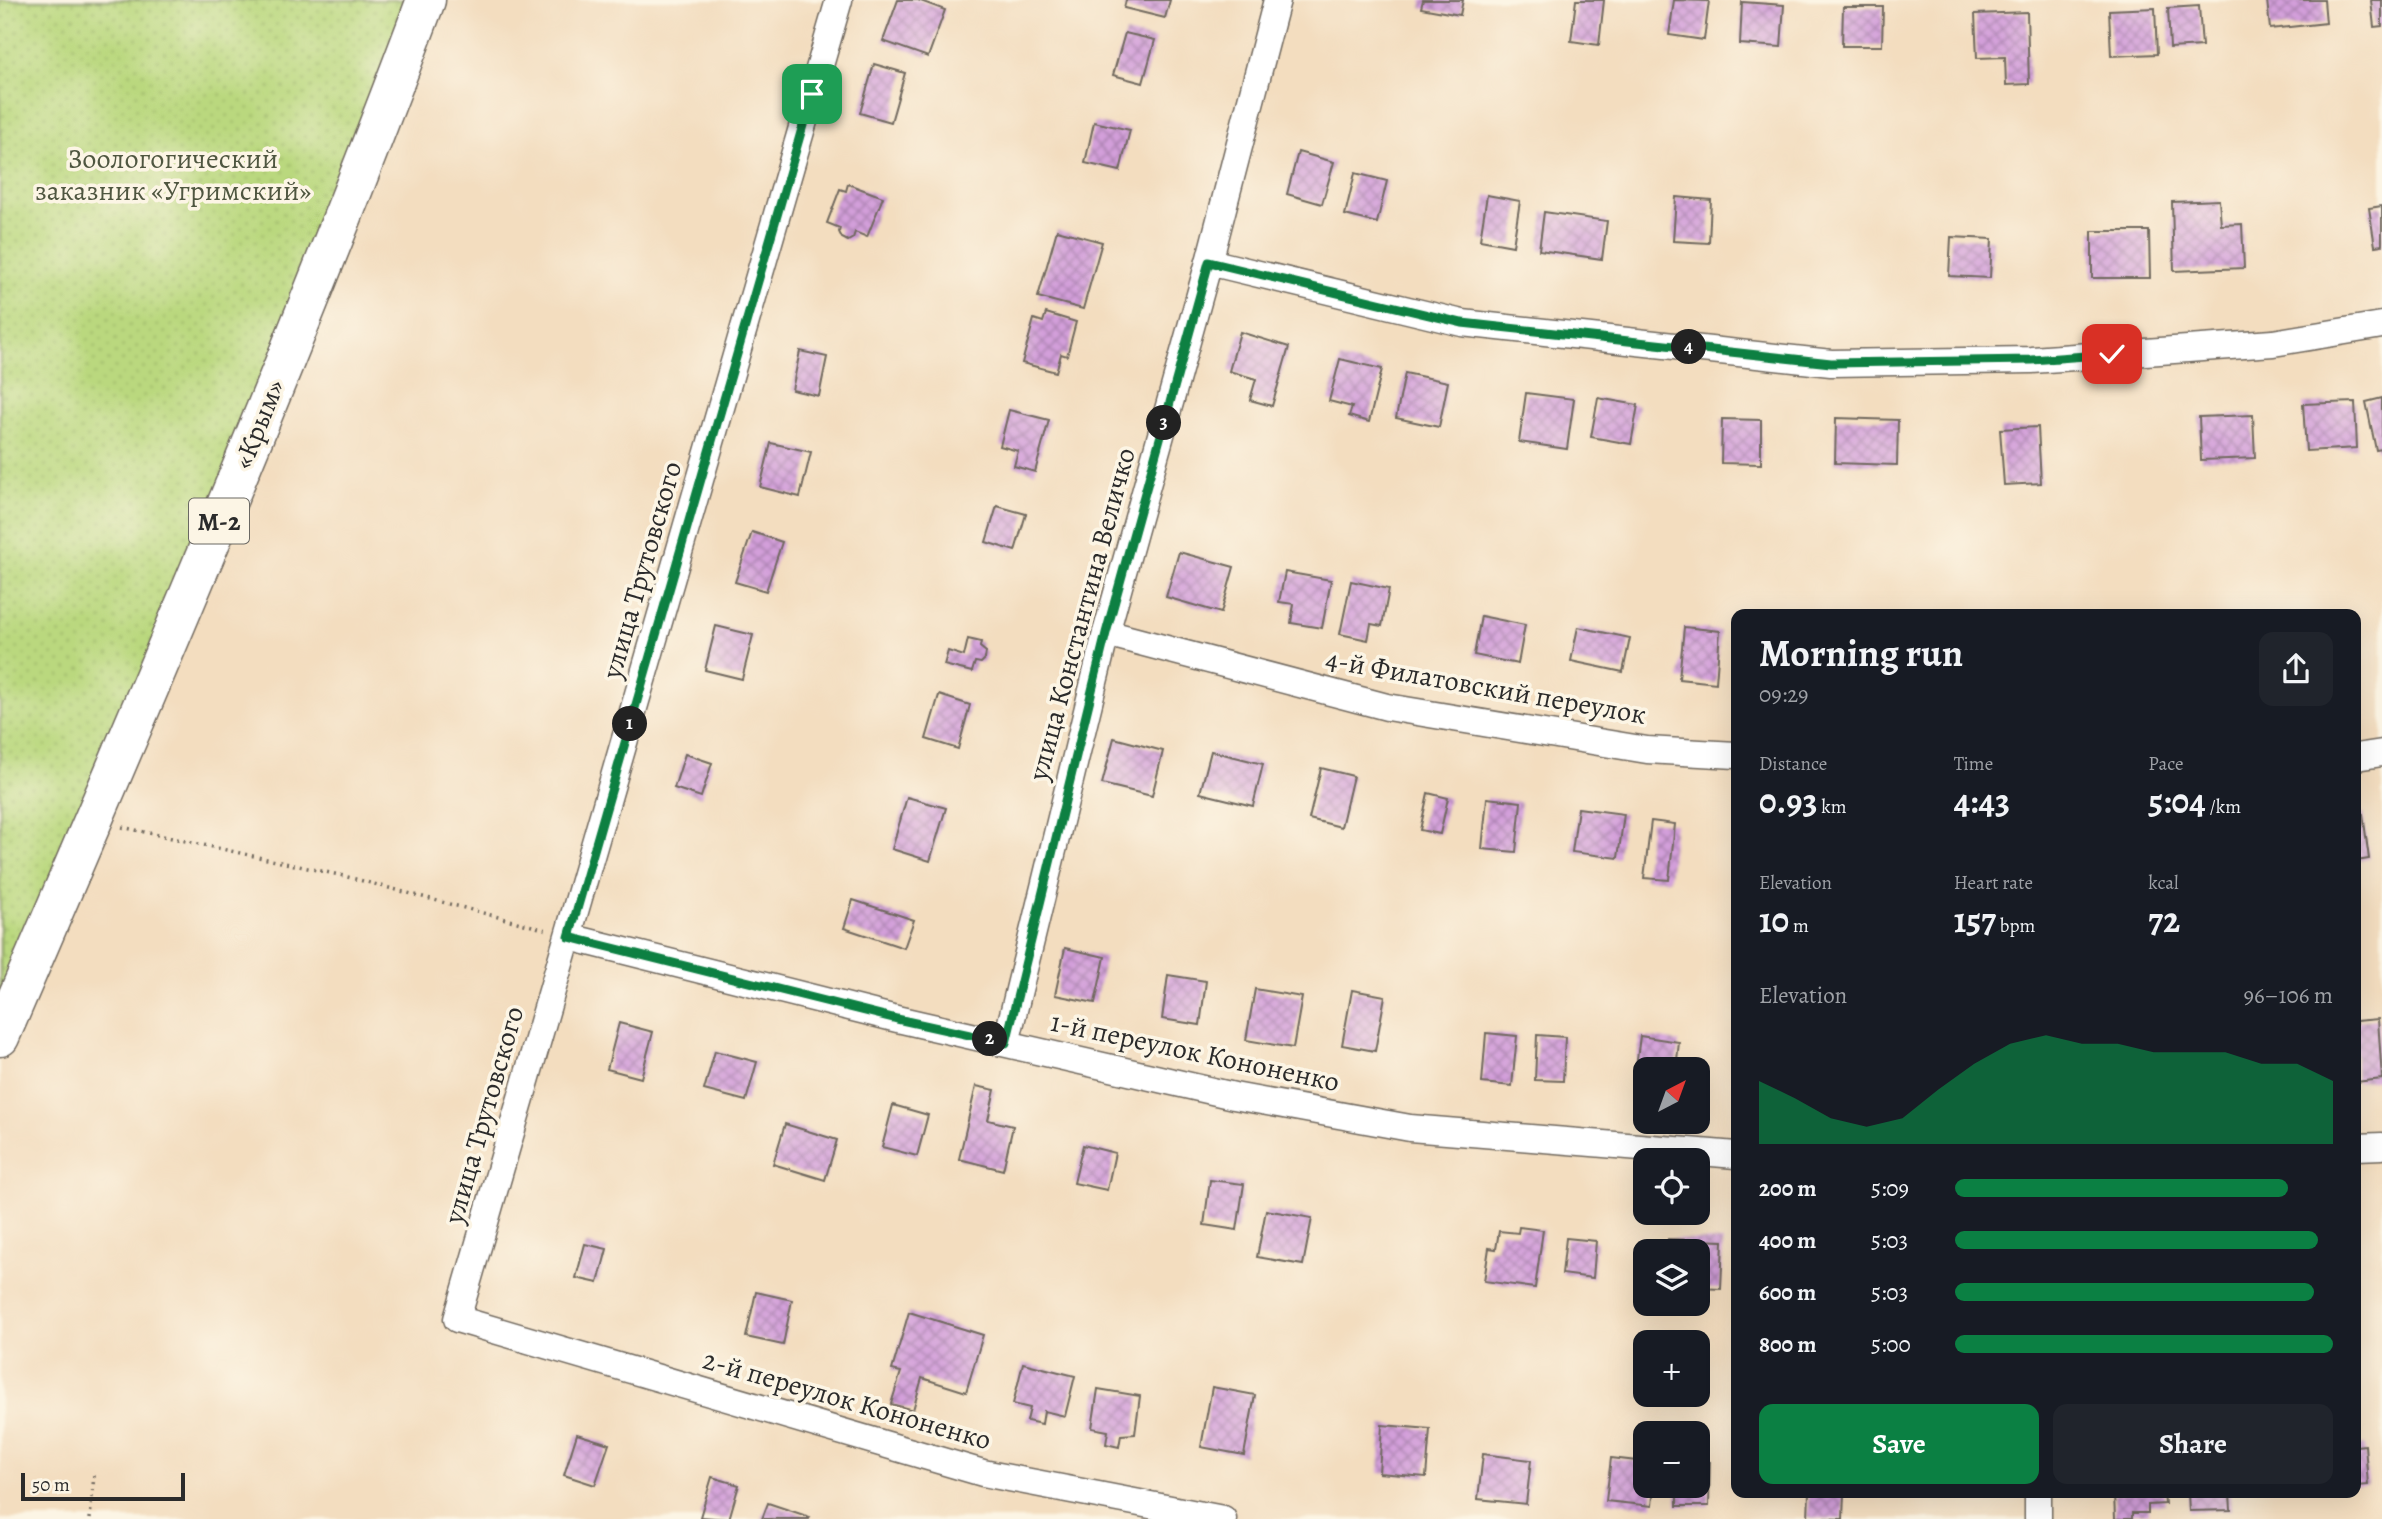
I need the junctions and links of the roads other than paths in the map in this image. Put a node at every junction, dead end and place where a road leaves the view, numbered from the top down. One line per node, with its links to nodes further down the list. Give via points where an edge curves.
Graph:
1 (426, 0): 11 (highway, «Крым» / М-2, via 352,198 127,745)
2 (839, 0): 10 (street, улица Трутовского)
3 (1277, 0): 4 (street, улица Константина Величко)
4 (1209, 262): 5 (street, via 1462,323 1831,363 2032,360 2273,343); 6 (street, улица Константина Величко)
5 (2382, 325)
6 (1106, 633): 8 (street, 4-й Филатовский переулок, via 1387,707 1647,750); 12 (street, улица Константина Величко)
7 (2382, 753): 9 (street)
8 (1731, 755)
9 (2361, 756)
10 (569, 937): 12 (street, 1-й переулок Кононенко); 16 (street, улица Трутовского)
11 (0, 1037)
12 (1006, 1043): 15 (street, 1-й переулок Кононенко, via 1234,1096 1410,1128)
13 (2382, 1146): 14 (street)
14 (2361, 1147)
15 (1731, 1155)
16 (457, 1319): 18 (street, 2-й переулок Кононенко, via 984,1473)
17 (2038, 1498): 19 (street)
18 (1223, 1519)
19 (2038, 1519)

